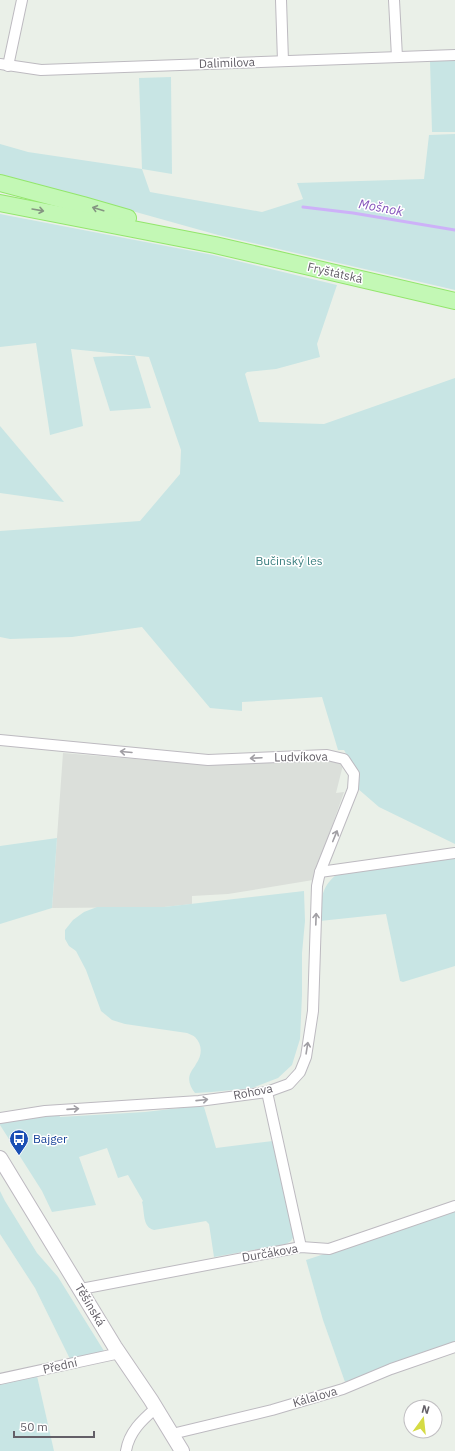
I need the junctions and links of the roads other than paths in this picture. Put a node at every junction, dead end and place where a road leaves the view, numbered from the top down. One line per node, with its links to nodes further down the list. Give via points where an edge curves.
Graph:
1 (22, 0): 7 (street)
2 (281, 0): 6 (street)
3 (394, 0): 5 (street)
4 (455, 55): 5 (street, Dalimilova)
5 (397, 57): 6 (street, Dalimilova)
6 (283, 61): 7 (street, Dalimilova, via 41,70)
7 (4, 65)
8 (0, 183): 10 (main road, Fryštátská, one-way to 8)
9 (0, 203): 10 (main road, Fryštátská, one-way to 10)
10 (215, 245): 11 (main road, Fryštátská)
11 (455, 301)
12 (0, 740): 14 (street, Ludvíkova, one-way to 12, via 353,790 354,774 344,759 327,754 208,760)
13 (455, 853): 14 (street)
14 (320, 872): 15 (street, Rohova, one-way to 14, via 289,1084 300,1072 306,1057 313,1011 317,886)
15 (267, 1092): 16 (street, Rohova, one-way to 15, via 45,1111 199,1101); 19 (street)
16 (0, 1118)
17 (0, 1158): 20 (main road, Těšínská)
18 (455, 1206): 19 (street, Durčákova, via 329,1249)
19 (301, 1247): 20 (street, Durčákova)
20 (81, 1289): 22 (main road, Těšínská)
21 (455, 1347): 25 (street, Kálalova, via 343,1389)
22 (120, 1353): 23 (street, Přední); 24 (main road, Těšínská)
23 (0, 1379)
24 (156, 1408): 25 (main road, Těšínská); 26 (street, via 134,1429)
25 (172, 1434): 27 (main road, Těšínská)
26 (126, 1451)
27 (182, 1451)

